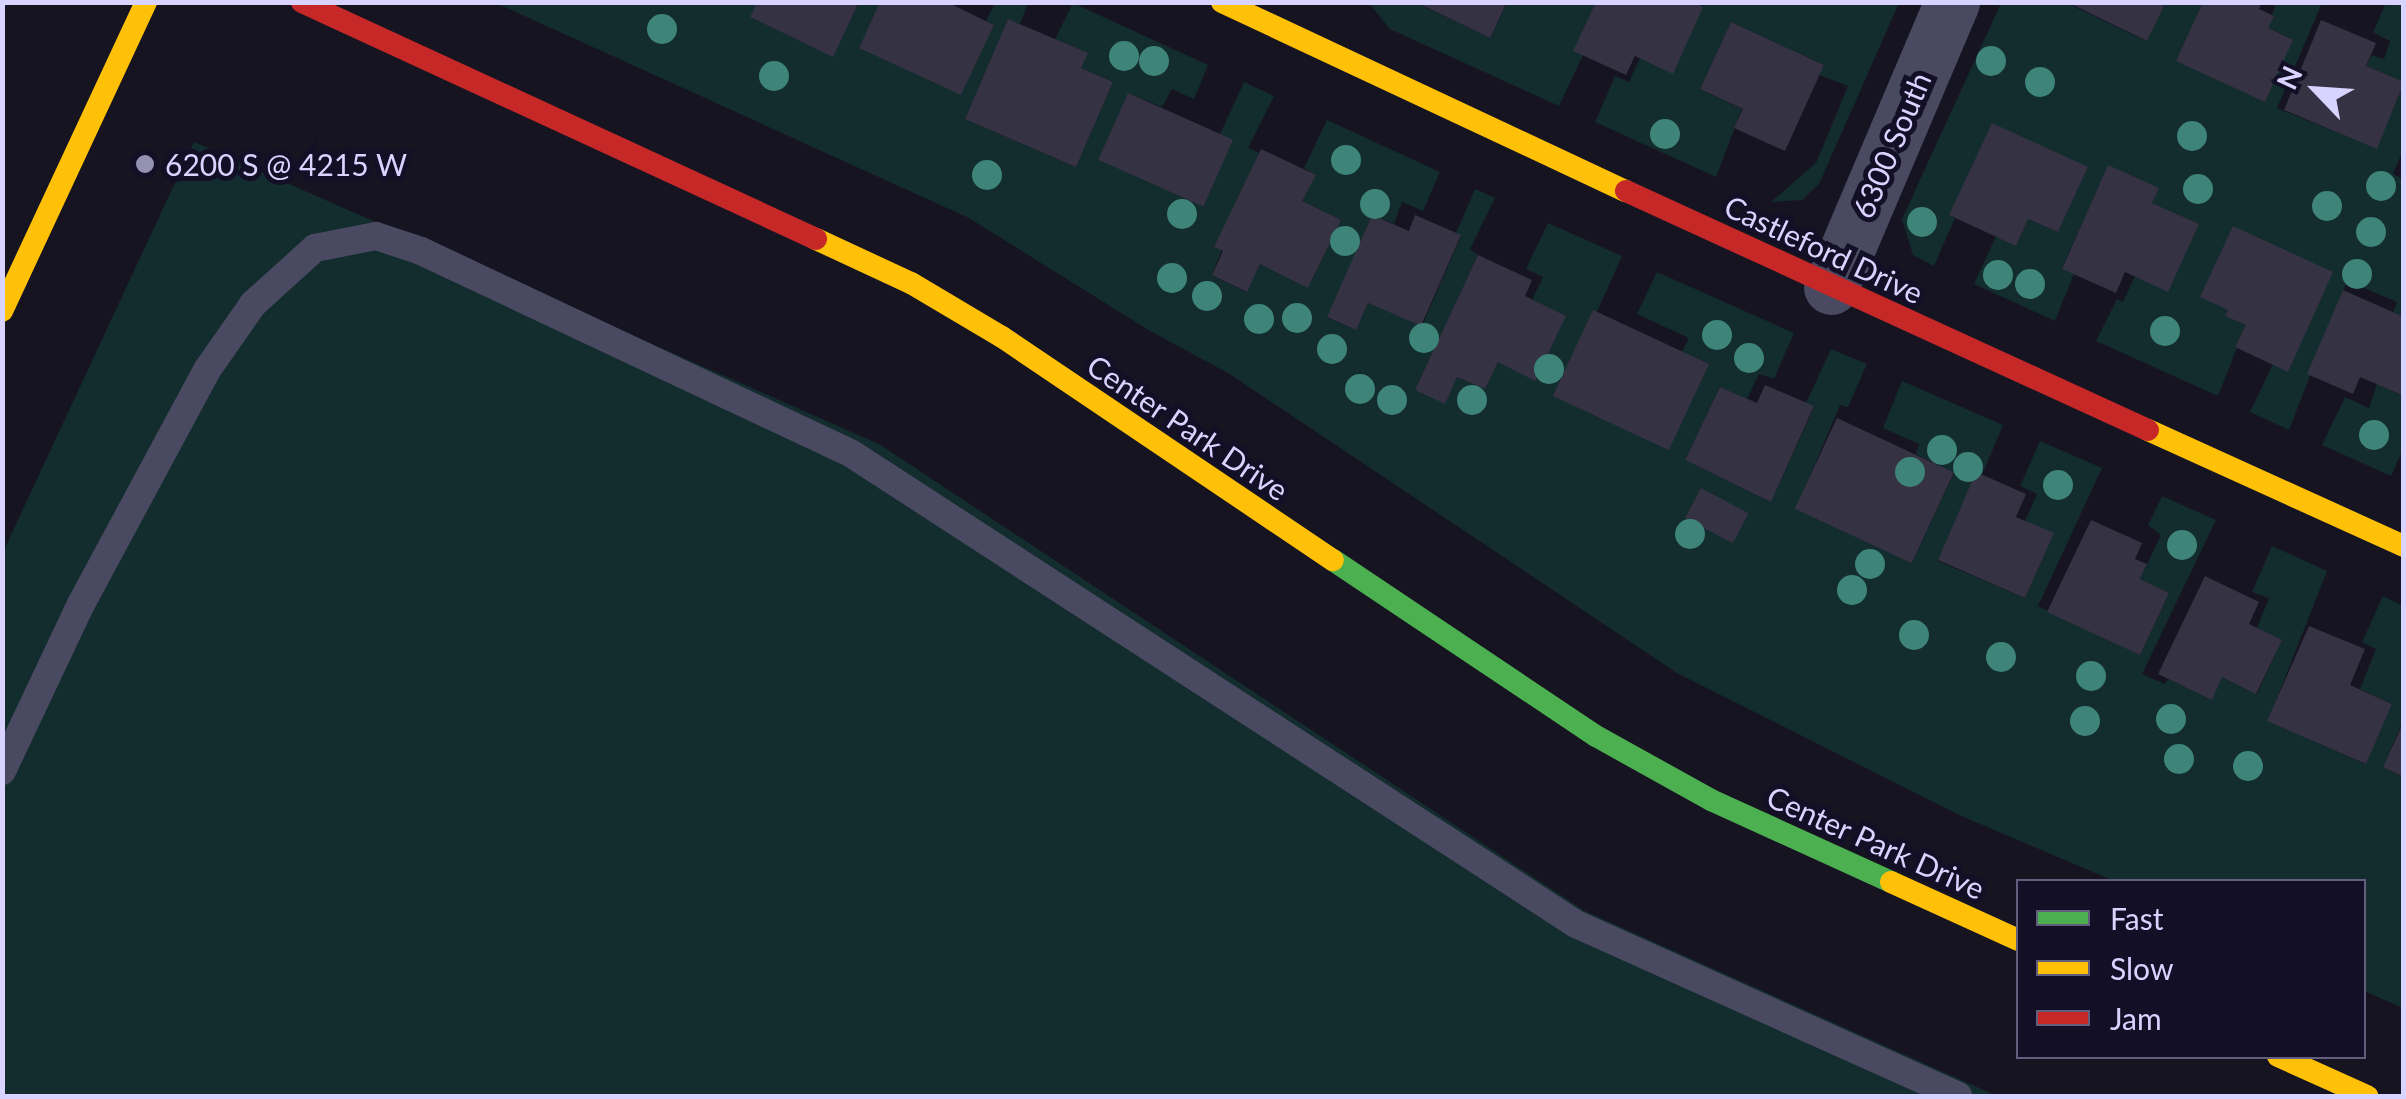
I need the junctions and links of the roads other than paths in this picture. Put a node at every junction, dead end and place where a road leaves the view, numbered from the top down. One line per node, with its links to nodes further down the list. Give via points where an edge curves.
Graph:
1 (146, 2): 7 (street)
2 (302, 2): 10 (street, Center Park Drive, via 911,283 1652,770)
3 (1222, 2): 5 (street, Castleford Drive)
4 (1952, 2): 6 (street, 6300 South)
5 (1282, 15): 6 (street, Castleford Drive)
6 (1831, 287): 8 (street, Castleford Drive)
7 (2, 311)
8 (2404, 546)
9 (2, 772): 12 (lane, via 81,604 207,370 253,304 316,248 376,236 421,251 852,454 1576,924)
10 (2016, 939)
11 (2285, 1059): 13 (street)
12 (1958, 1096)
13 (2367, 1096)

